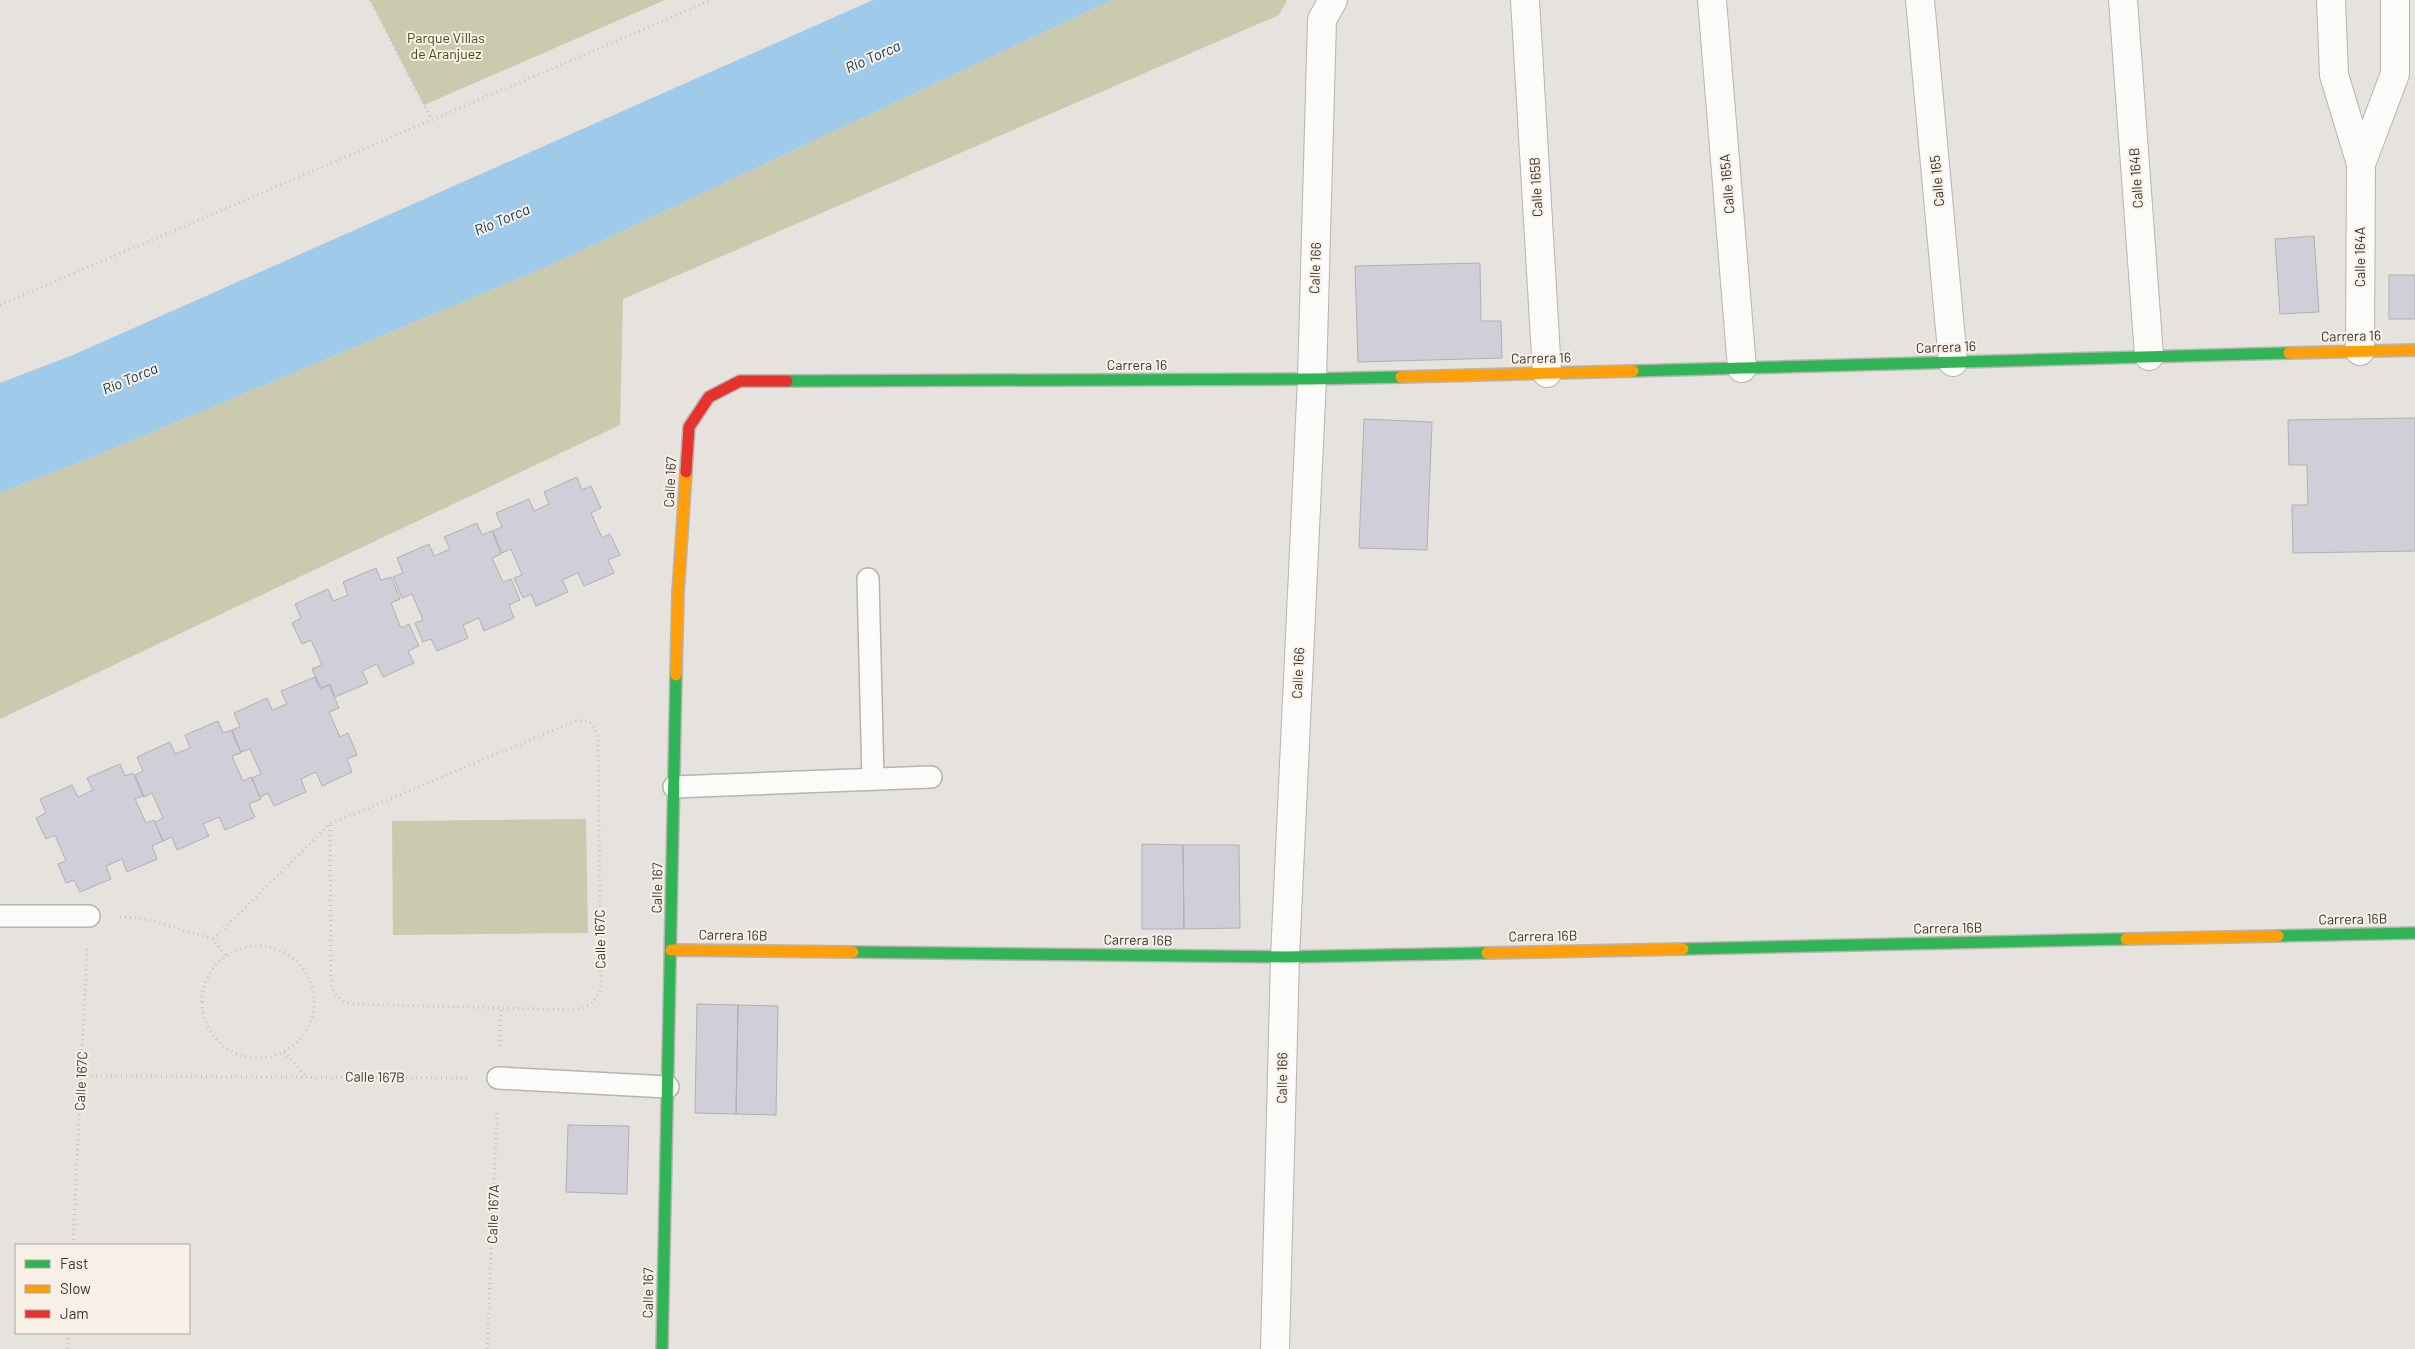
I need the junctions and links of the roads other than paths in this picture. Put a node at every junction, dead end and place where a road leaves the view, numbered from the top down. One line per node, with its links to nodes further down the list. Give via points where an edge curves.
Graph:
1 (1332, 0): 15 (street, Calle 166, via 1322,20)
2 (1525, 0): 14 (street, Calle 165B)
3 (1712, 0): 13 (street, Calle 165A)
4 (1920, 0): 12 (street, Calle 165)
5 (2123, 0): 11 (street, Calle 164B)
6 (2331, 0): 8 (street, Calle 164A, via 2334,75)
7 (2395, 0): 8 (street, Calle 164A, via 2395,74)
8 (2361, 164): 10 (street, Calle 164A)
9 (2415, 350): 10 (street, Carrera 16)
10 (2360, 351): 11 (street, Carrera 16)
11 (2149, 356): 12 (street, Carrera 16)
12 (1953, 362): 13 (street, Carrera 16)
13 (1742, 368): 14 (street, Carrera 16)
14 (1547, 373): 15 (street, Carrera 16)
15 (1312, 379): 16 (street, Carrera 16, via 740,381 709,397); 25 (street, Calle 166)
16 (689, 427): 20 (street, Calle 167, via 678,593)
17 (868, 578): 19 (lane)
18 (931, 777): 19 (lane)
19 (873, 779): 20 (lane)
20 (674, 787): 24 (street, Calle 167)
21 (0, 916): 22 (lane)
22 (89, 916)
23 (2415, 933): 25 (street, Carrera 16B)
24 (671, 950): 25 (street, Carrera 16B); 27 (street, Calle 167)
25 (1285, 957): 29 (street, Calle 166)
26 (498, 1078): 27 (lane)
27 (668, 1087): 28 (street, Calle 167)
28 (662, 1349)
29 (1274, 1349)

